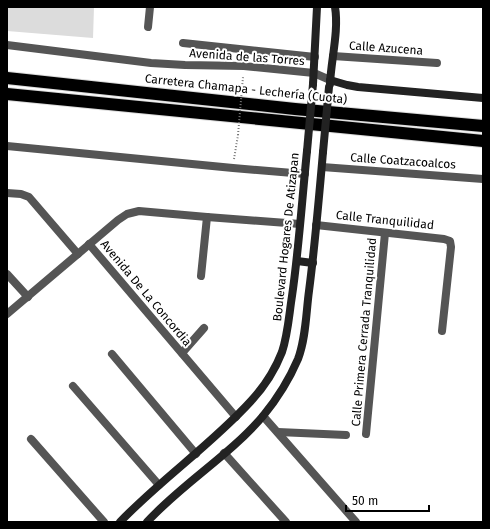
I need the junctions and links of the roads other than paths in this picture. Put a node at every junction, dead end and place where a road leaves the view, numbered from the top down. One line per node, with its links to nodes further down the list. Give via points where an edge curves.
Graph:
1 (150, 7): 4 (street)
2 (317, 7): 8 (street, Boulevard Hogares De Atizapan)
3 (335, 7): 7 (street, via 336,28)
4 (148, 27)
5 (183, 43): 8 (street)
6 (7, 45): 10 (street, Avenida de las Torres, via 151,63 244,66)
7 (332, 56): 9 (street, Calle Azucena); 12 (street)
8 (314, 57): 10 (street, Boulevard Hogares De Atizapan)
9 (437, 63)
10 (314, 73): 12 (street, Avenida de las Torres); 19 (street, Boulevard Hogares De Atizapan, bridge)
11 (7, 78): 15 (highway, Carretera Chamapa - Lechería (Cuota))
12 (330, 83): 14 (street, Avenida de las Torres); 18 (street, bridge)
13 (7, 94): 16 (highway)
14 (483, 98)
15 (483, 126)
16 (483, 141)
17 (7, 146): 19 (street)
18 (322, 167): 20 (street, Calle Coatzacoalcos); 24 (street)
19 (304, 174): 23 (street, Boulevard Hogares De Atizapan)
20 (483, 179)
21 (7, 193): 27 (street, via 29,197)
22 (207, 217): 23 (street, Avenida De La Concordia); 26 (street, Avenida De La Concordia, via 139,211 127,214); 31 (street)
23 (300, 224): 28 (street, Boulevard Hogares De Atizapan)
24 (316, 225): 25 (street, Calle Tranquilidad); 29 (street)
25 (385, 233): 35 (street, Calle Tranquilidad, via 450,241); 42 (street, Calle Primera Cerrada Tranquilidad)
26 (89, 244): 27 (street); 36 (street, Avenida De La Concordia)
27 (78, 254): 32 (street)
28 (297, 261): 29 (street); 40 (street, Boulevard Hogares De Atizapan, via 282,352 265,383)
29 (312, 263): 39 (street, via 304,337 298,358 280,393)
30 (7, 274): 32 (street)
31 (201, 276)
32 (28, 296): 33 (street)
33 (7, 314)
34 (204, 328): 36 (street)
35 (442, 331)
36 (182, 353): 40 (street, Avenida De La Concordia)
37 (112, 354): 46 (street)
38 (73, 386): 47 (street)
39 (263, 416): 41 (street); 45 (street)
40 (236, 417): 46 (street, Boulevard Hogares De Atizapan)
41 (278, 432): 43 (street); 52 (street)
42 (366, 434)
43 (346, 435)
44 (31, 439): 48 (street)
45 (224, 453): 50 (street); 51 (street)
46 (196, 454): 47 (street, Boulevard Hogares De Atizapan)
47 (159, 485): 49 (street, Boulevard Hogares De Atizapan)
48 (104, 522)
49 (120, 522)
50 (147, 522)
51 (286, 522)
52 (356, 522)

